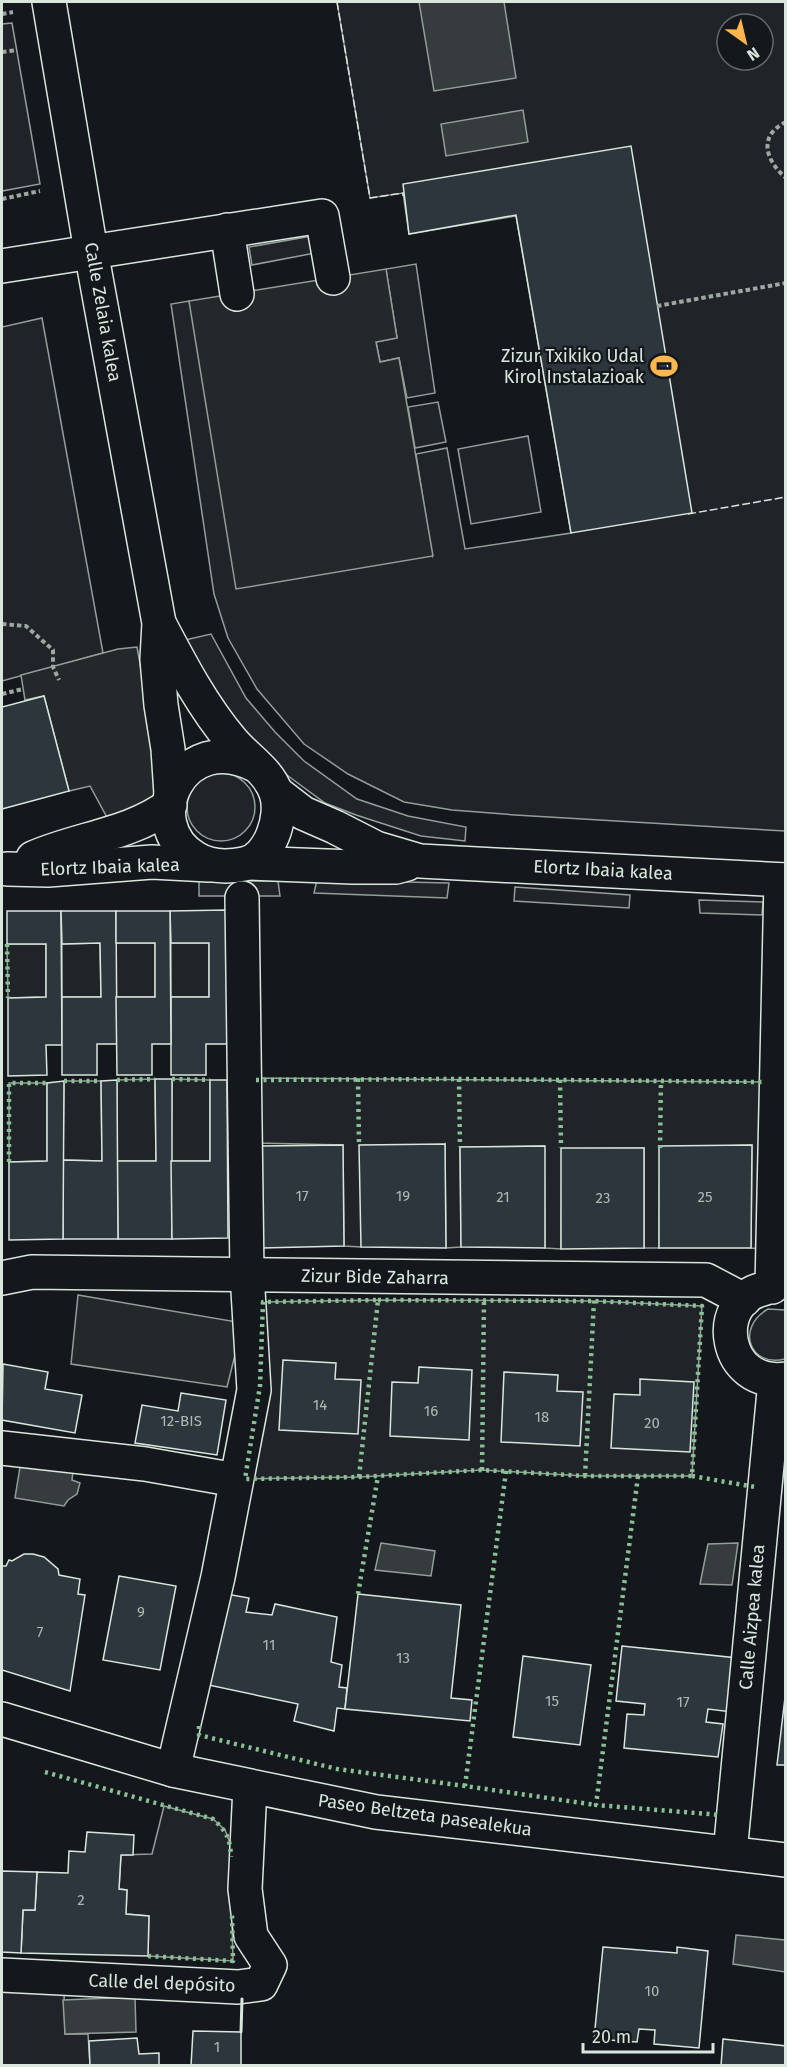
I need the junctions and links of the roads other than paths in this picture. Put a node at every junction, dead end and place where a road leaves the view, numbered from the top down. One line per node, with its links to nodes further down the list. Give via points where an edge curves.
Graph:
1 (49, 2): 3 (street, Calle Zelaia kalea)
2 (227, 230): 3 (street); 5 (street, via 322,216); 6 (street)
3 (91, 251): 4 (street); 7 (street, Calle Zelaia kalea)
4 (2, 266)
5 (333, 278)
6 (237, 294)
7 (159, 623): 8 (street, Calle Zelaia kalea, via 207,707 232,742); 10 (street, Calle Zelaia kalea, via 157,659)
8 (257, 766): 9 (street); 10 (street, via 225,755 208,758 192,765 179,779)
9 (277, 793): 11 (street, Elortz Ibaia kalea, via 303,813 376,848); 12 (street, via 277,826 271,840)
10 (171, 800): 13 (street, via 168,812 181,846); 14 (street, Elortz Ibaia kalea, via 157,815 136,824 48,851)
11 (420, 861): 12 (street, Elortz Ibaia kalea, via 396,867); 15 (street, Elortz Ibaia kalea)
12 (249, 863): 13 (street)
13 (212, 865): 14 (street, Elortz Ibaia kalea, via 152,861)
14 (4, 870)
15 (783, 880): 19 (street)
16 (242, 898): 17 (street)
17 (247, 1274): 18 (street, Zizur Bide Zaharra, via 32,1272); 19 (street, Zizur Bide Zaharra, via 706,1280); 22 (street, via 254,1390)
18 (2, 1278)
19 (767, 1292): 20 (street, via 735,1312 730,1343 746,1369 759,1377)
20 (780, 1380): 26 (street, Calle Aizpea kalea)
21 (2, 1448): 22 (street, via 145,1464)
22 (236, 1480): 24 (street, via 218,1577)
23 (2, 1719): 24 (street, Paseo Beltzeta pasealekua)
24 (173, 1770): 25 (street, Paseo Beltzeta pasealekua)
25 (250, 1787): 26 (street, Paseo Beltzeta pasealekua, via 376,1812); 28 (street, Calle del depósito, via 245,1889 251,1936 270,1965 261,1984 238,1988)
26 (730, 1853): 27 (street, Paseo Beltzeta pasealekua)
27 (786, 1860)
28 (2, 1975)

